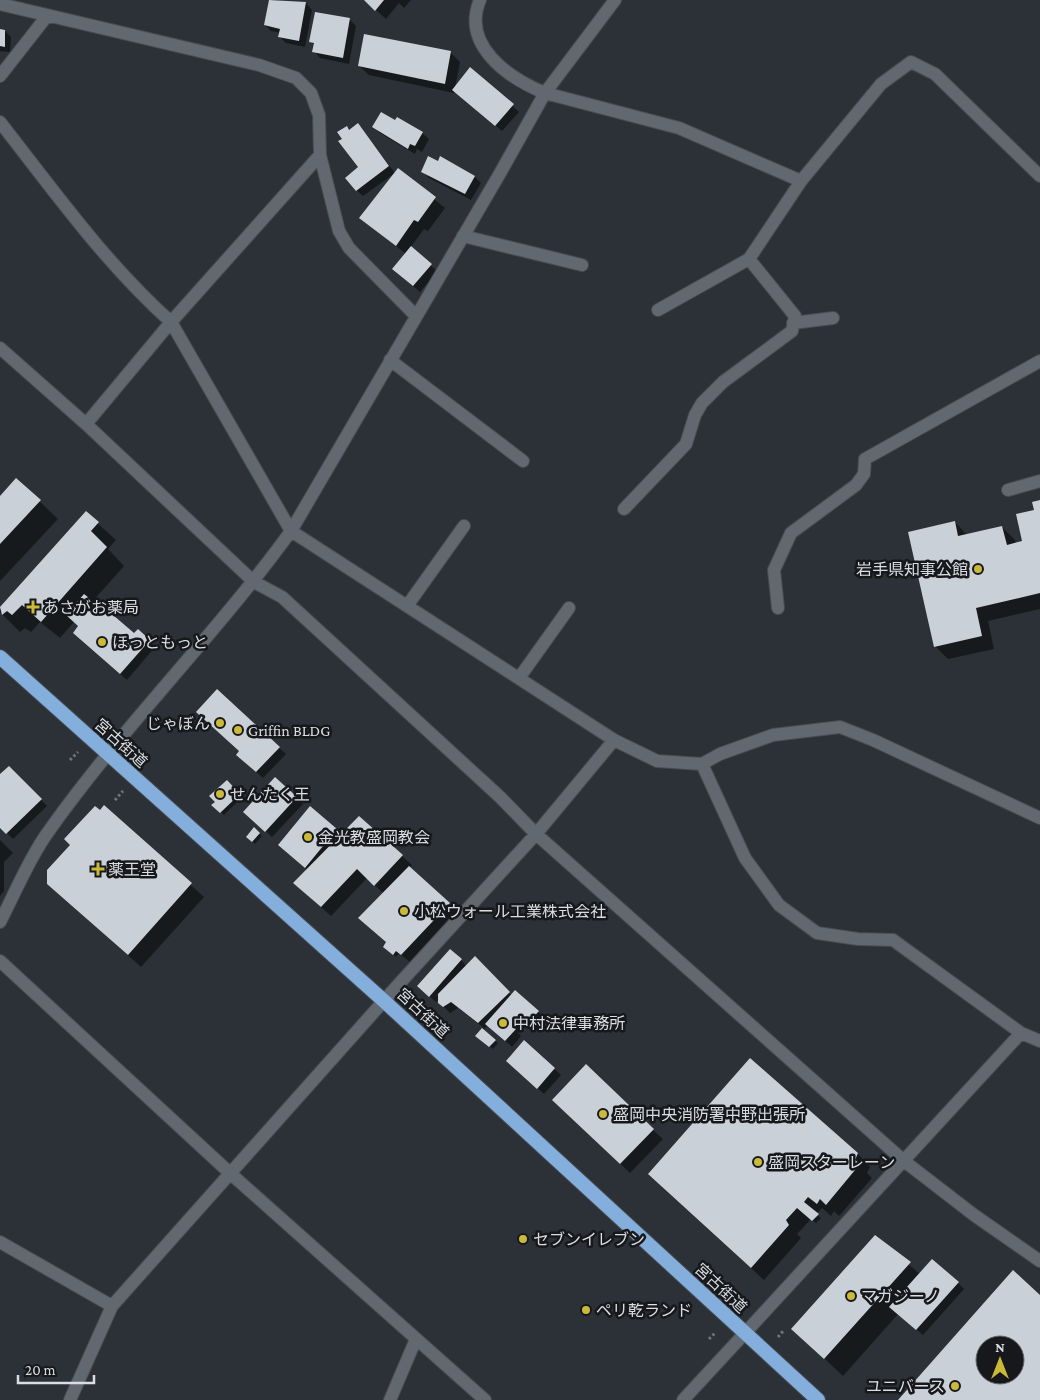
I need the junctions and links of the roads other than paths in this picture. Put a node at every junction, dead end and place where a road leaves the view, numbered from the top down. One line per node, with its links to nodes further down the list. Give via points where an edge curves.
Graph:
1 (480, 0): 6 (street, via 475,33 488,54 525,84)
2 (615, 0): 6 (street)
3 (0, 4): 4 (street)
4 (47, 16): 5 (street); 8 (street, via 259,65 296,78 310,93 319,116)
5 (0, 76)
6 (545, 92): 10 (street, via 679,128); 11 (street)
7 (0, 122): 17 (street, via 86,232)
8 (320, 155): 15 (street, via 339,232 349,248); 17 (street)
9 (1038, 170): 10 (street, via 935,74 911,62 882,84)
10 (801, 181): 12 (street)
11 (463, 236): 13 (street); 15 (street)
12 (748, 259): 14 (street); 18 (street, via 795,316)
13 (582, 266)
14 (658, 310)
15 (416, 316): 20 (street)
16 (833, 318): 18 (street)
17 (171, 322): 22 (street); 28 (street)
18 (793, 323): 26 (street, via 792,330 723,382 702,403 686,444)
19 (0, 348): 22 (street)
20 (390, 360): 23 (street); 28 (street)
21 (1040, 361): 32 (street, via 865,459 864,474 856,485 791,533 774,570)
22 (86, 424): 29 (street)
23 (523, 461)
24 (1040, 481): 25 (street)
25 (1008, 490)
26 (624, 509)
27 (464, 526): 30 (street)
28 (291, 531): 29 (street); 30 (street)
29 (254, 582): 36 (street); 39 (street, via 282,597)
30 (407, 606): 34 (street)
31 (569, 608): 34 (street)
32 (778, 608)
33 (0, 657): 36 (highway, 宮古街道)
34 (519, 678): 35 (street)
35 (614, 740): 37 (street, via 657,761); 39 (street)
36 (108, 755): 40 (street, via 45,836); 42 (highway, 宮古街道)
37 (702, 764): 38 (street, via 773,735 840,727); 43 (street, via 745,858 779,905 817,933 893,940)
38 (1040, 818)
39 (536, 834): 42 (street); 45 (street)
40 (0, 922)
41 (0, 961): 46 (street)
42 (384, 1001): 46 (street); 50 (highway, 宮古街道)
43 (1021, 1033): 44 (street); 45 (street)
44 (1040, 1040)
45 (904, 1161): 48 (street); 50 (street)
46 (231, 1174): 49 (street); 51 (street)
47 (0, 1242): 49 (street)
48 (1040, 1261)
49 (112, 1306): 52 (street)
50 (745, 1333): 55 (street); 56 (highway, 宮古街道)
51 (416, 1338): 53 (street); 54 (street)
52 (70, 1400)
53 (390, 1400)
54 (485, 1400)
55 (683, 1400)
56 (818, 1400)

